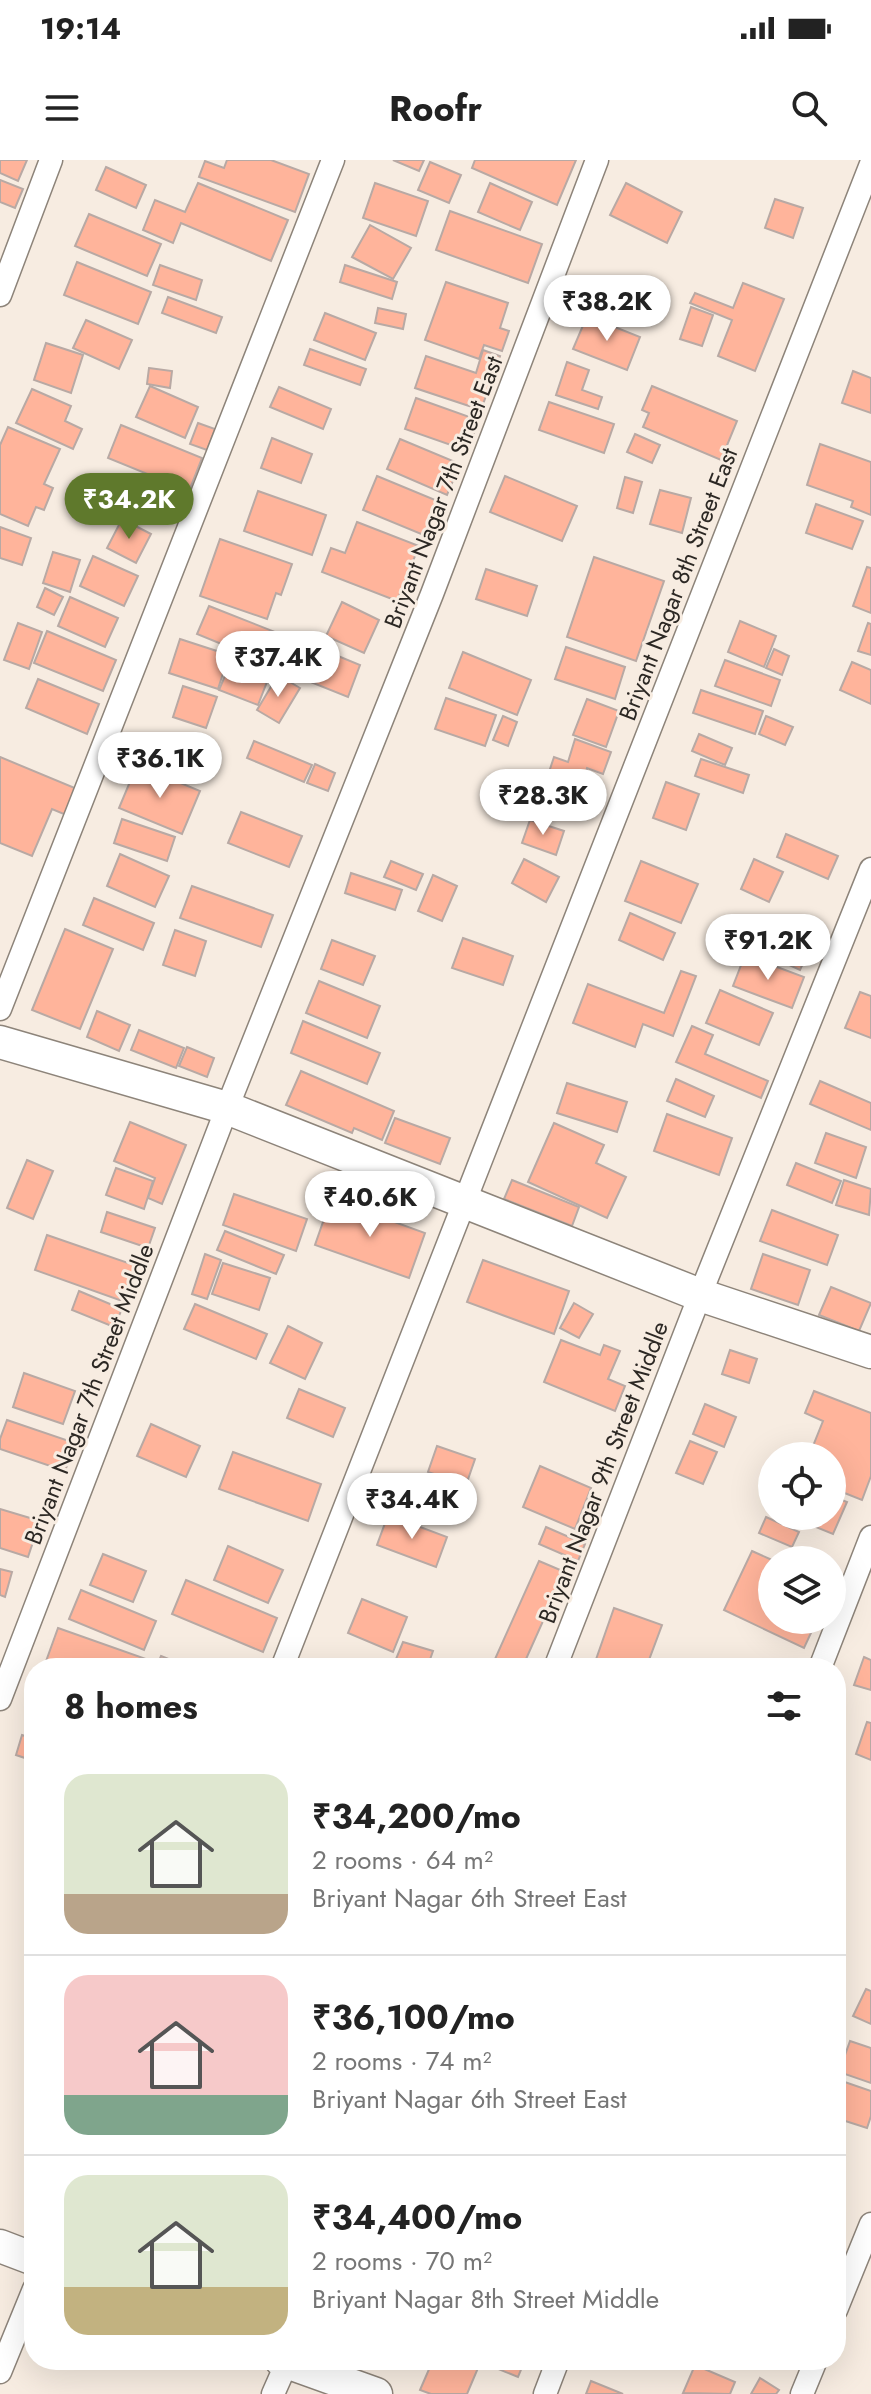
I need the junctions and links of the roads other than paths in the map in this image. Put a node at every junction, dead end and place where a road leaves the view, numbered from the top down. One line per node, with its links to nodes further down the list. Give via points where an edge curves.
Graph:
1 (51, 160): 5 (street)
2 (333, 160): 7 (street)
3 (597, 160): 9 (street, Briyant Nagar 7th Street East, via 432,594)
4 (871, 164): 10 (street, Briyant Nagar 8th Street East)
5 (0, 295)
6 (871, 869): 11 (street, Briyant Nagar 9th Street Middle)
7 (0, 1009)
8 (0, 1042): 9 (street)
9 (227, 1108): 10 (street); 17 (street, Briyant Nagar 7th Street Middle)
10 (468, 1203): 11 (street); 14 (street, Briyant Nagar 8th Street East)
11 (700, 1295): 12 (street); 15 (street, Briyant Nagar 9th Street Middle)
12 (871, 1352)
13 (871, 1537): 16 (street)
14 (286, 1658)
15 (559, 1658)
16 (824, 1658)
17 (0, 1699)
18 (871, 2224): 21 (street)
19 (0, 2246): 20 (street)
20 (24, 2255)
21 (846, 2285)
22 (24, 2313): 27 (street)
23 (282, 2370): 28 (street)
24 (310, 2370): 29 (street)
25 (554, 2370): 30 (street)
26 (812, 2370): 31 (street)
27 (0, 2372)
28 (273, 2394)
29 (376, 2394)
30 (545, 2394)
31 (802, 2394)

